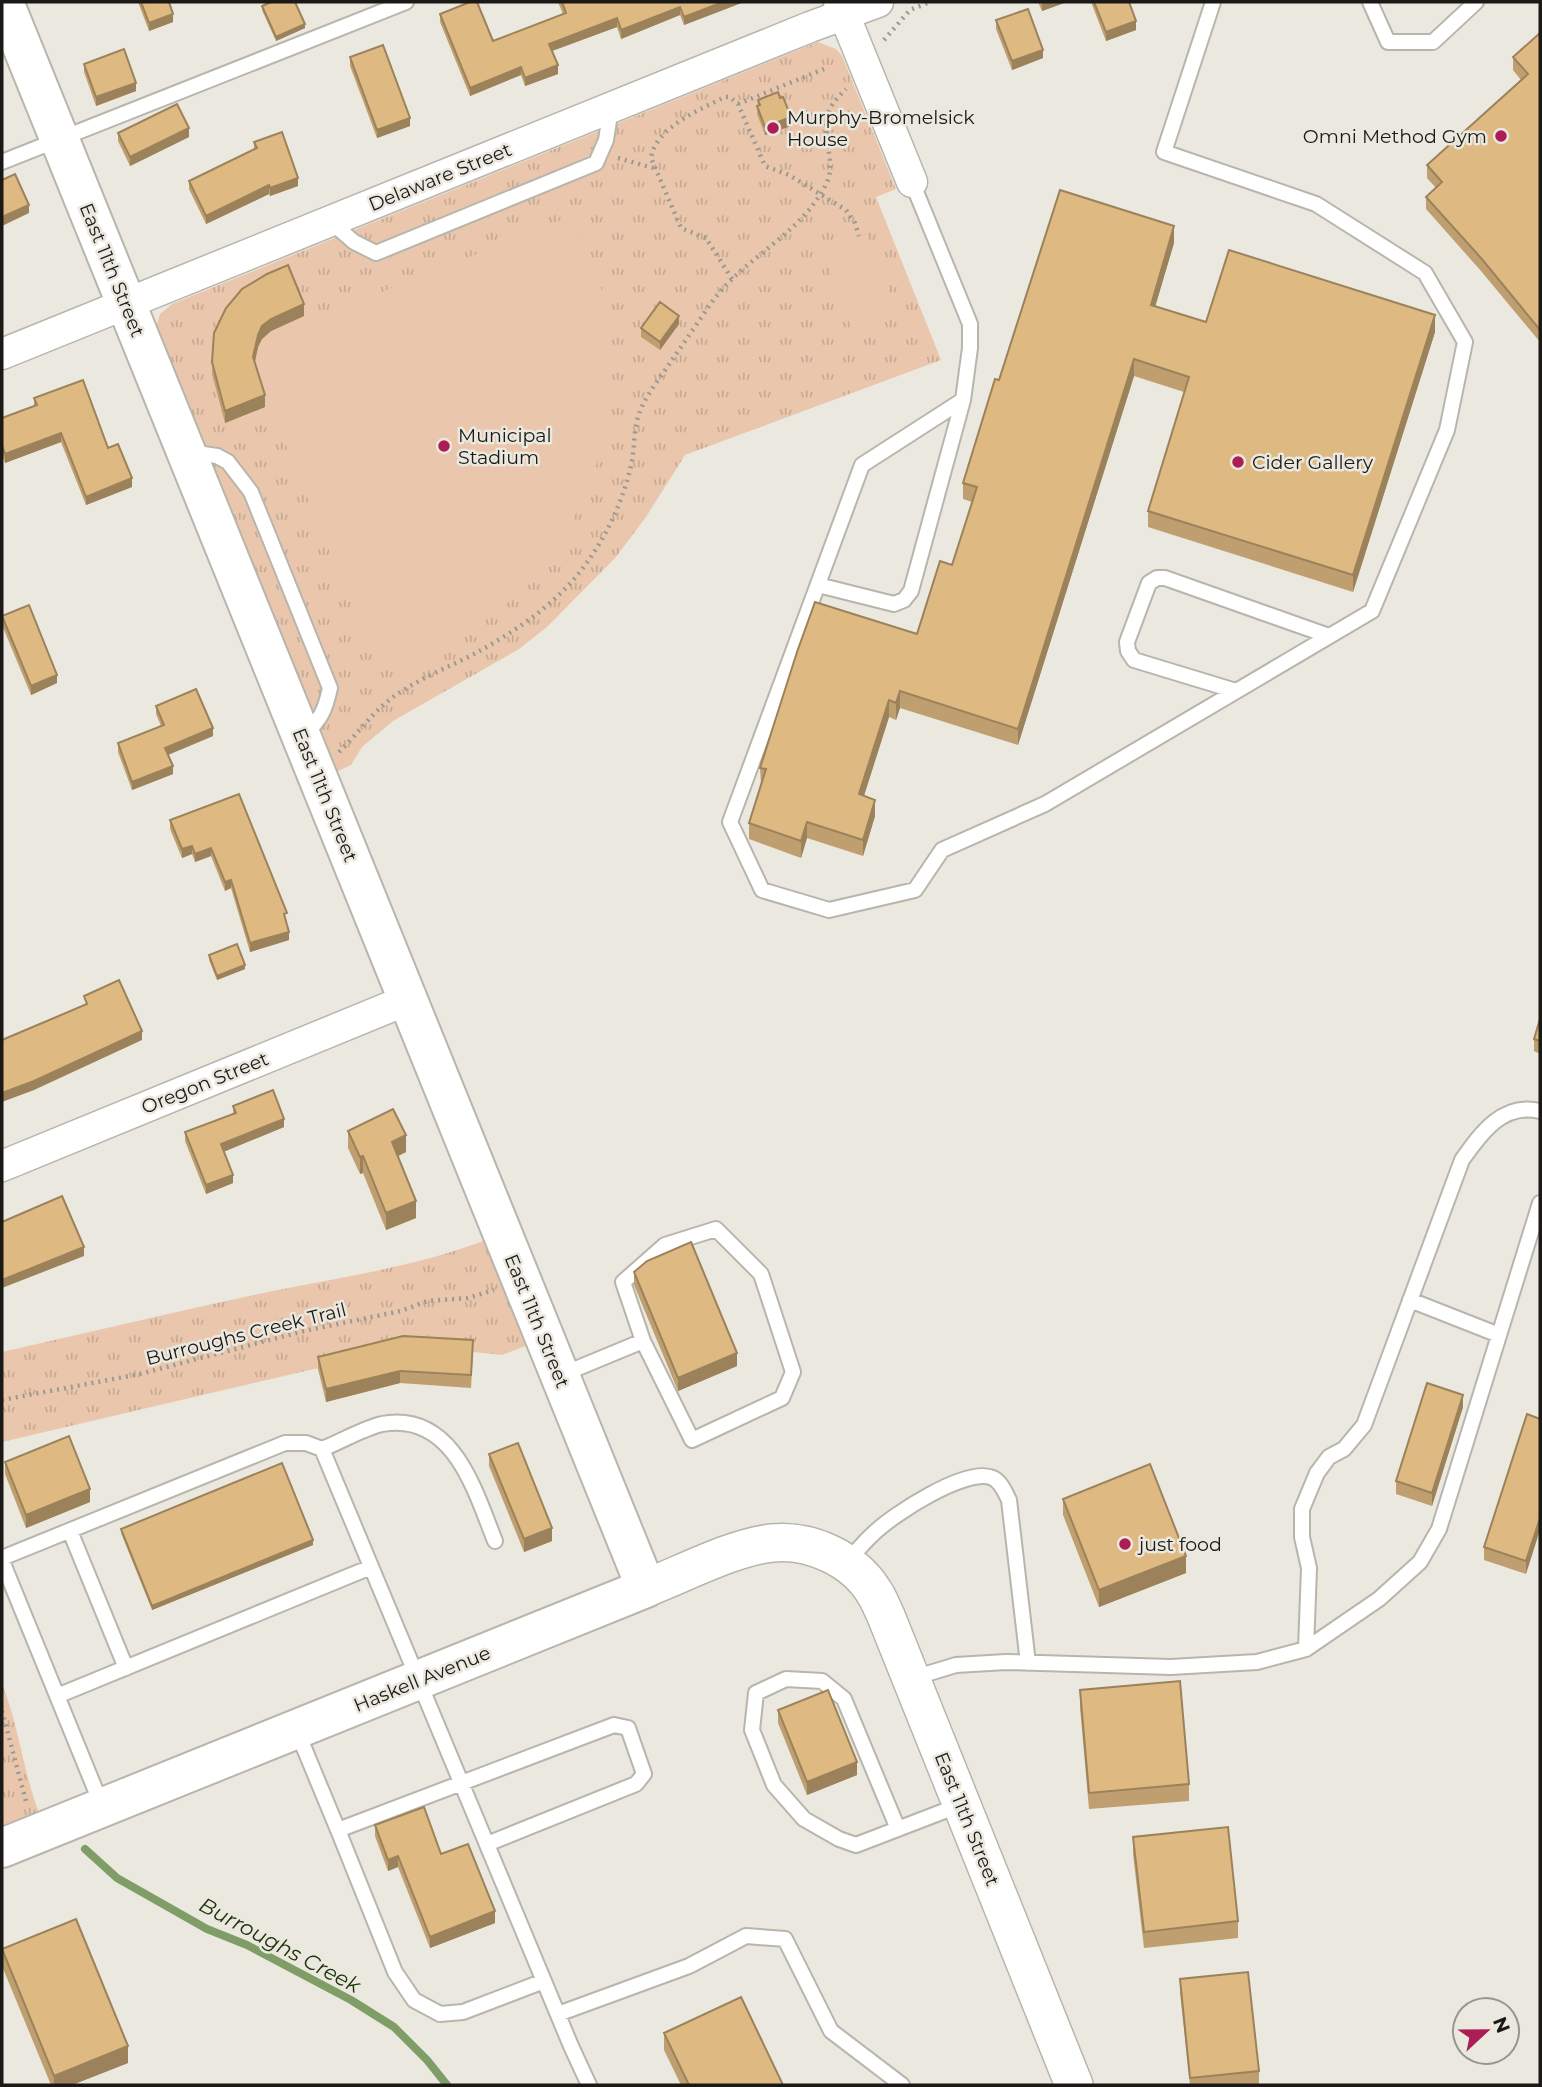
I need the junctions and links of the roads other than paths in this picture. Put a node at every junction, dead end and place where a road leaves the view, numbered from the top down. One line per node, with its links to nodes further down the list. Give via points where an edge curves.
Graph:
1 (4, 2): 9 (main road, East 11th Street)
2 (406, 2): 9 (lane)
3 (878, 2): 7 (street, Delaware Street)
4 (1213, 2): 17 (lane, via 1164,152 1316,204 1425,274 1465,342 1447,430 1372,611)
5 (1370, 2): 6 (lane, via 1388,42 1433,43)
6 (1476, 2)
7 (841, 8): 8 (street, Delaware Street); 11 (street)
8 (611, 108): 12 (street, Delaware Street); 12 (lane, via 606,140 596,163 376,253 354,242)
9 (59, 139): 10 (lane); 13 (main road, East 11th Street)
10 (2, 162)
11 (912, 182): 15 (lane, via 970,324)
12 (330, 221): 13 (street, Delaware Street)
13 (126, 304): 14 (street, Delaware Street); 19 (main road, East 11th Street)
14 (2, 354)
15 (963, 400): 16 (lane, via 862,465); 16 (lane, via 911,591 904,600 894,604)
16 (818, 585): 18 (lane, via 730,822 762,890 829,910 915,890 942,850 1045,804)
17 (1329, 636): 18 (lane); 18 (lane, via 1165,578 1150,583 1127,642 1134,660)
18 (1236, 691)
19 (407, 1000): 21 (street, Oregon Street); 26 (main road, East 11th Street)
20 (1540, 1111): 23 (lane, via 1529,1108 1507,1114 1489,1124 1468,1150)
21 (2, 1166)
22 (1540, 1203): 24 (lane)
23 (1410, 1300): 24 (lane); 34 (lane, via 1364,1425 1317,1473 1302,1509 1309,1568)
24 (1499, 1335): 34 (lane, via 1439,1529 1420,1562 1379,1600)
25 (643, 1341): 25 (lane, via 623,1282 665,1245 716,1229 761,1274 793,1372 782,1398 692,1440); 26 (lane)
26 (560, 1376): 33 (main road, East 11th Street)
27 (322, 1449): 28 (lane, via 285,1443); 29 (lane, via 382,1424 410,1424 439,1436 457,1455); 32 (lane)
28 (69, 1531): 30 (lane); 36 (lane)
29 (495, 1541)
30 (2, 1560): 39 (lane)
31 (846, 1563): 33 (street, Haskell Avenue, via 827,1552 774,1542 733,1553); 35 (lane, via 872,1534 931,1493 972,1477 990,1477 1009,1500); 37 (street, East 11th Street, via 874,1591)
32 (371, 1567): 36 (lane); 38 (lane)
33 (646, 1588): 38 (main road, Haskell Avenue)
34 (1306, 1649): 35 (lane, via 1257,1662 1171,1667)
35 (1028, 1663): 37 (lane, via 956,1664)
36 (126, 1668): 39 (lane)
37 (911, 1679): 42 (street, East 11th Street)
38 (419, 1680): 40 (main road, Haskell Avenue); 41 (lane)
39 (57, 1696): 43 (lane)
40 (296, 1730): 43 (main road, Haskell Avenue); 45 (lane)
41 (460, 1782): 45 (lane); 46 (lane); 46 (lane, via 614,1726 628,1728 644,1774 636,1784)
42 (962, 1805): 44 (lane); 52 (street, East 11th Street)
43 (102, 1808): 47 (main road, Haskell Avenue)
44 (898, 1829): 44 (lane, via 856,1845 804,1819 774,1785 752,1730 756,1693 786,1679 822,1681 844,1699)
45 (338, 1830): 48 (lane, via 395,1972 414,2000 440,2014 463,2012)
46 (487, 1844): 48 (lane)
47 (2, 1849)
48 (544, 1981): 49 (lane)
49 (558, 2014): 50 (lane); 51 (lane, via 689,1966 746,1936 785,1939 831,2031)
50 (589, 2085)
51 (902, 2085)
52 (1074, 2085)

